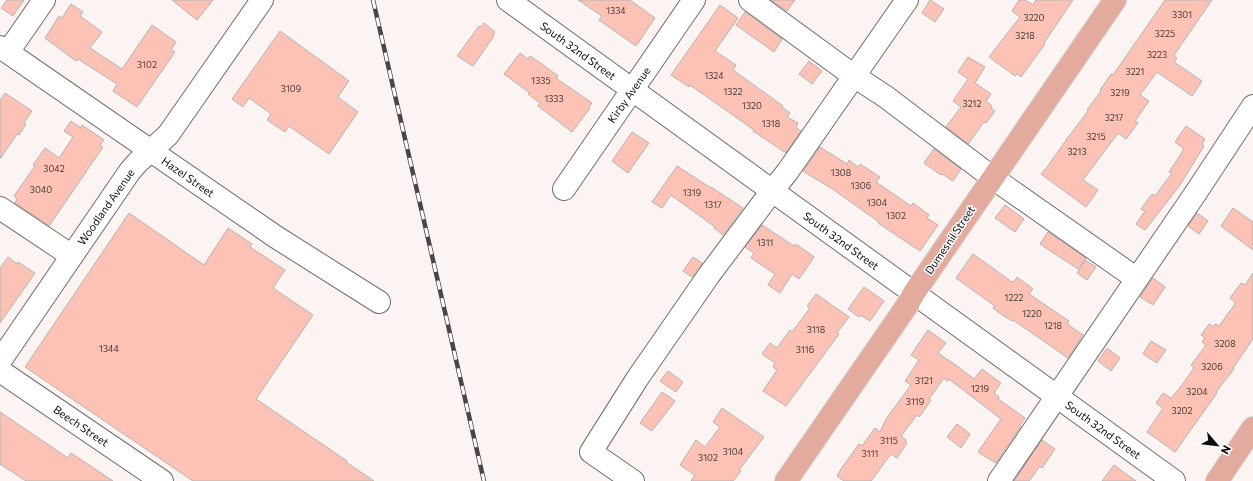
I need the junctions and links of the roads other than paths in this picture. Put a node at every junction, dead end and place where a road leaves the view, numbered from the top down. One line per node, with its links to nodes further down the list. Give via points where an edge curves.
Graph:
1 (44, 0): 8 (street)
2 (262, 0): 12 (street, Woodland Avenue, via 168,135)
3 (508, 0): 10 (street, South 32nd Street)
4 (694, 0): 10 (street, Kirby Avenue)
5 (750, 0): 9 (street)
6 (907, 0): 9 (street)
7 (1115, 0): 13 (main road, Dumesnil Street)
8 (4, 50): 12 (street, Hazel Street)
9 (854, 76): 13 (street, via 886,97); 15 (street)
10 (632, 90): 14 (street, Kirby Avenue); 15 (street, South 32nd Street)
11 (1253, 106): 18 (street)
12 (151, 150): 17 (street, Woodland Avenue, via 130,171); 20 (street, Hazel Street, via 276,237)
13 (993, 178): 18 (street); 19 (main road, Dumesnil Street)
14 (564, 189)
15 (772, 191): 19 (street, South 32nd Street); 26 (street, via 641,372 591,452)
16 (0, 208): 17 (street)
17 (72, 256): 21 (street, Woodland Avenue)
18 (1137, 279): 23 (street)
19 (914, 293): 23 (street, South 32nd Street); 27 (main road, Dumesnil Street)
20 (379, 302)
21 (0, 361)
22 (0, 371): 25 (street, Beech Street)
23 (1056, 396): 28 (street); 29 (street, South 32nd Street)
24 (1253, 428): 30 (main road)
25 (162, 481)
26 (633, 481)
27 (786, 481)
28 (999, 481)
29 (1174, 481)
30 (1217, 481)

